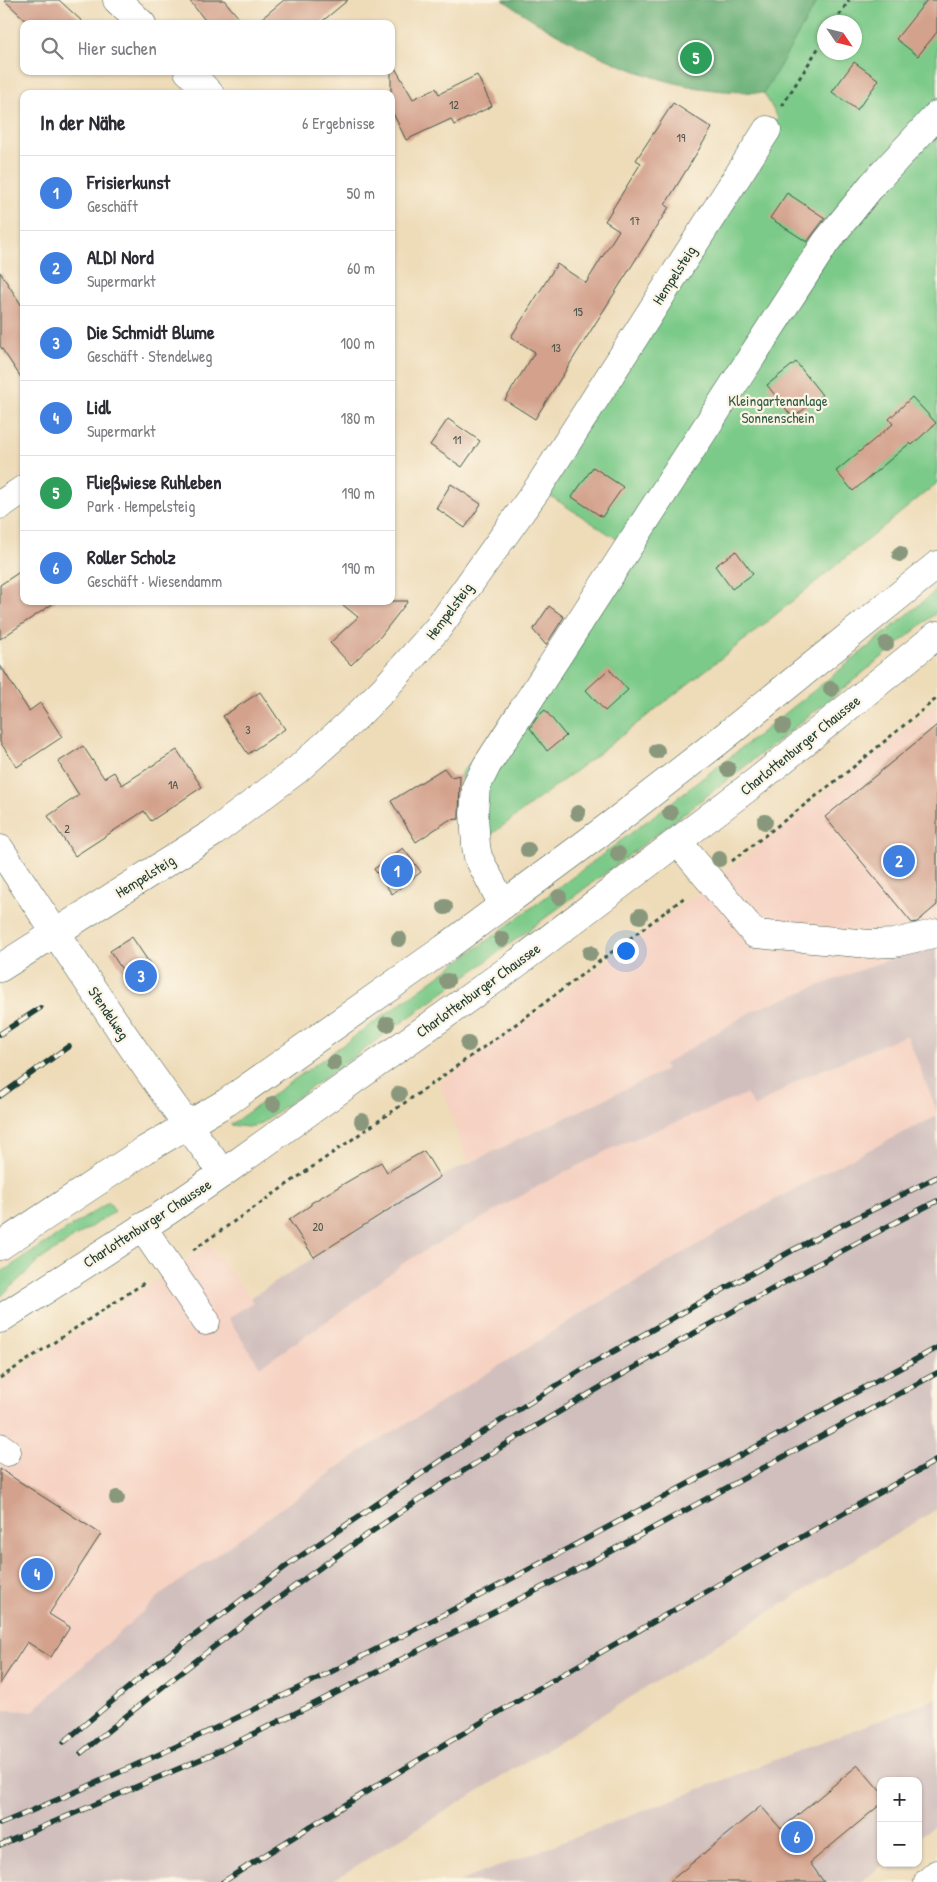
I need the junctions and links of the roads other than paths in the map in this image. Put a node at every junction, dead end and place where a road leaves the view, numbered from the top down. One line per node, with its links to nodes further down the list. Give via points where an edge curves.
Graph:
1 (117, 0): 2 (main road)
2 (138, 20)
3 (192, 75): 4 (main road)
4 (206, 90)
5 (937, 115): 13 (main road, via 873,184 826,242 487,765 476,787 476,846 478,857)
6 (766, 130): 14 (main road, Hempelsteig, via 538,488 438,628 356,718 297,770 213,833)
7 (20, 492): 8 (main road)
8 (0, 504)
9 (937, 565): 13 (main road, via 719,741)
10 (937, 634): 11 (main road, Charlottenburger Chaussee)
11 (678, 842): 15 (main road, via 755,934 894,944); 18 (main road, Charlottenburger Chaussee, via 508,970)
12 (0, 849): 14 (main road, Stendelweg)
13 (503, 905): 17 (main road, via 227,1102)
14 (55, 933): 16 (main road, Hempelsteig); 17 (main road, Stendelweg)
15 (937, 933)
16 (0, 968)
17 (186, 1125): 18 (main road, Stendelweg); 20 (main road)
18 (223, 1173): 19 (main road, Charlottenburger Chaussee)
19 (142, 1227): 21 (main road, Charlottenburger Chaussee); 22 (main road)
20 (0, 1246)
21 (0, 1320)
22 (206, 1321)
23 (937, 1874): 24 (main road)
24 (928, 1882)

